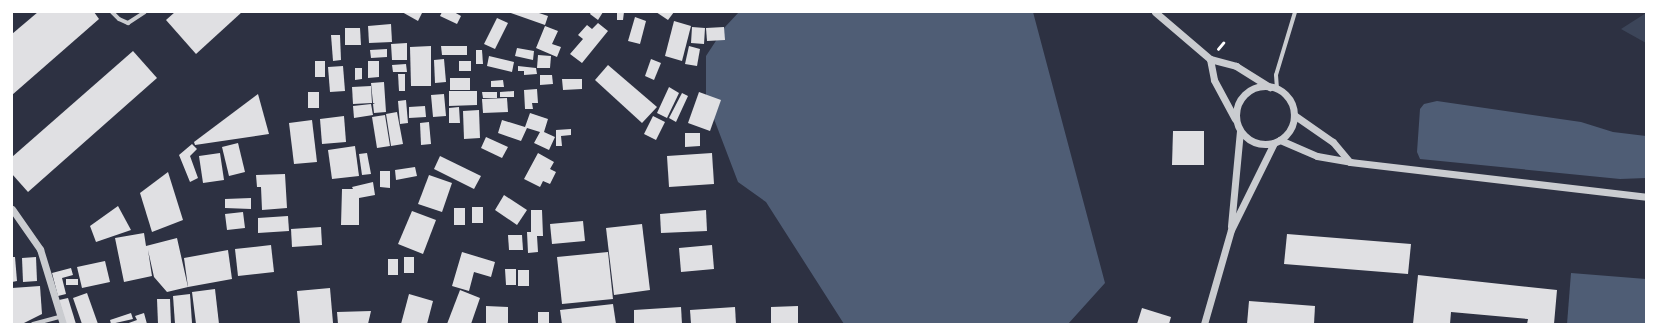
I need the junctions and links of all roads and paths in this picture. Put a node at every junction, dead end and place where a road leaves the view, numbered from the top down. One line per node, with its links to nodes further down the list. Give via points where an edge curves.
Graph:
1 (112, 12): 2 (street, via 128,23)
2 (145, 12)
3 (1155, 12): 5 (street)
4 (1295, 12): 6 (street)
5 (1210, 59): 6 (street, via 1236,66); 8 (street, via 1214,80)
6 (1274, 88): 7 (street, via 1287,97); 8 (street, via 1259,87 1248,91 1240,99 1236,109)
7 (1294, 115): 10 (street, via 1290,130); 11 (street, via 1333,142)
8 (1236, 121): 9 (street)
9 (1240, 131): 10 (street, via 1257,143); 14 (street)
10 (1277, 141): 11 (street, via 1317,156); 14 (street)
11 (1350, 162): 12 (street)
12 (1646, 197)
13 (12, 209): 15 (street, via 40,249)
14 (1231, 230): 17 (street)
15 (62, 320): 16 (street)
16 (33, 324)
17 (1204, 324)

